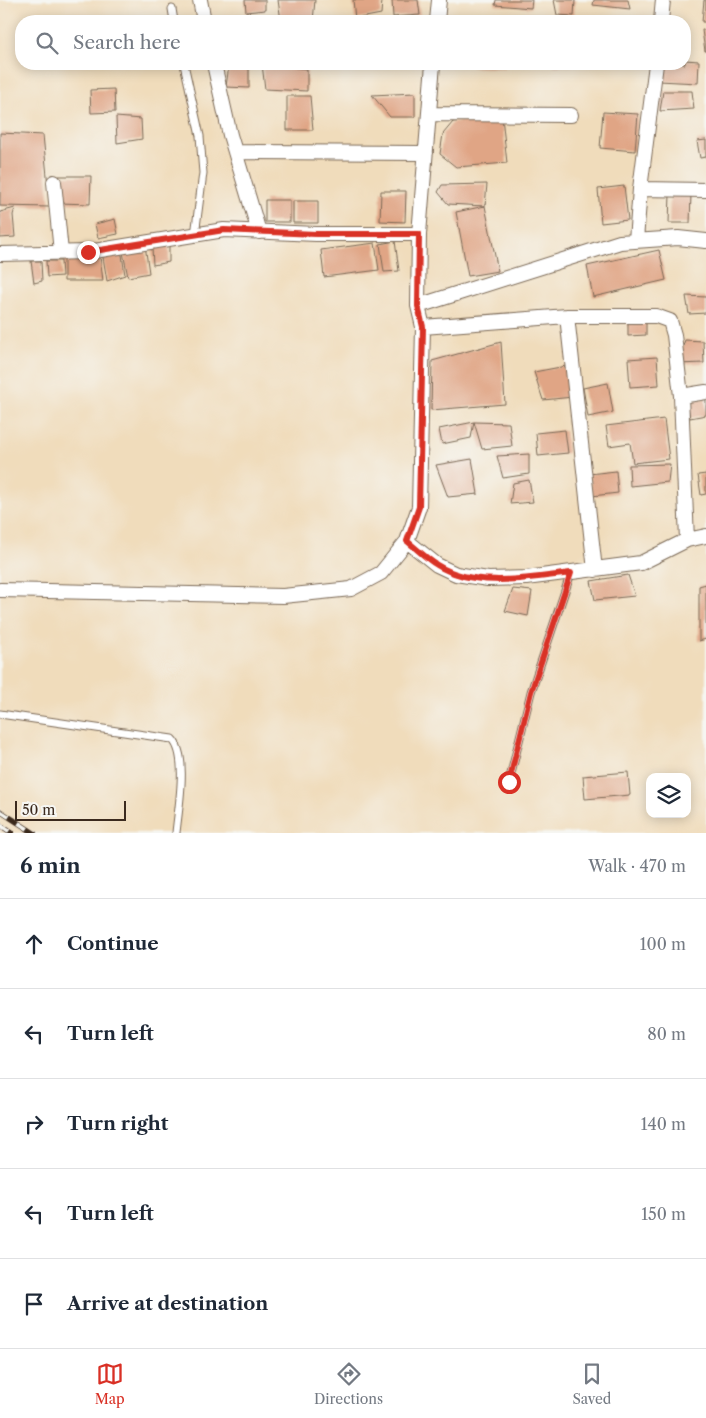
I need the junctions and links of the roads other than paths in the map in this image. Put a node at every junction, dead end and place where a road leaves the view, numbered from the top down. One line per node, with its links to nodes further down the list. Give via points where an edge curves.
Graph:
1 (200, 0): 6 (street)
2 (439, 0): 7 (street)
3 (664, 0): 8 (street)
4 (172, 9): 5 (lane)
5 (173, 15)
6 (203, 15)
7 (438, 15)
8 (662, 15)
9 (185, 70): 22 (lane, via 200,136 203,173)
10 (215, 70): 15 (street)
11 (432, 70): 13 (street)
12 (655, 70): 18 (street)
13 (428, 114): 14 (street); 16 (street)
14 (571, 115)
15 (235, 152): 16 (street); 20 (street)
16 (426, 152): 21 (street)
17 (54, 182): 25 (street)
18 (640, 189): 19 (street); 23 (street)
19 (706, 190)
20 (259, 232): 21 (street); 22 (street, via 224,230)
21 (419, 234): 27 (street)
22 (195, 235): 25 (street, via 88,252)
23 (636, 240): 24 (street); 27 (street, via 581,253)
24 (706, 240)
25 (61, 252): 26 (street)
26 (0, 254)
27 (418, 306): 29 (street)
28 (568, 316): 29 (street); 31 (street, via 656,316 670,321); 35 (street)
29 (423, 327): 34 (street, via 419,507)
30 (706, 392): 31 (street)
31 (681, 396): 33 (street)
32 (706, 536): 33 (street)
33 (687, 540): 35 (street, via 641,563)
34 (407, 541): 36 (street, via 437,565 456,574 498,579); 37 (street, via 381,573 351,588 283,596)
35 (595, 570): 36 (street)
36 (571, 573): 39 (lane, via 531,692)
37 (0, 590)
38 (0, 714): 40 (lane, via 172,740 178,745 182,763)
39 (509, 782)
40 (176, 833)

